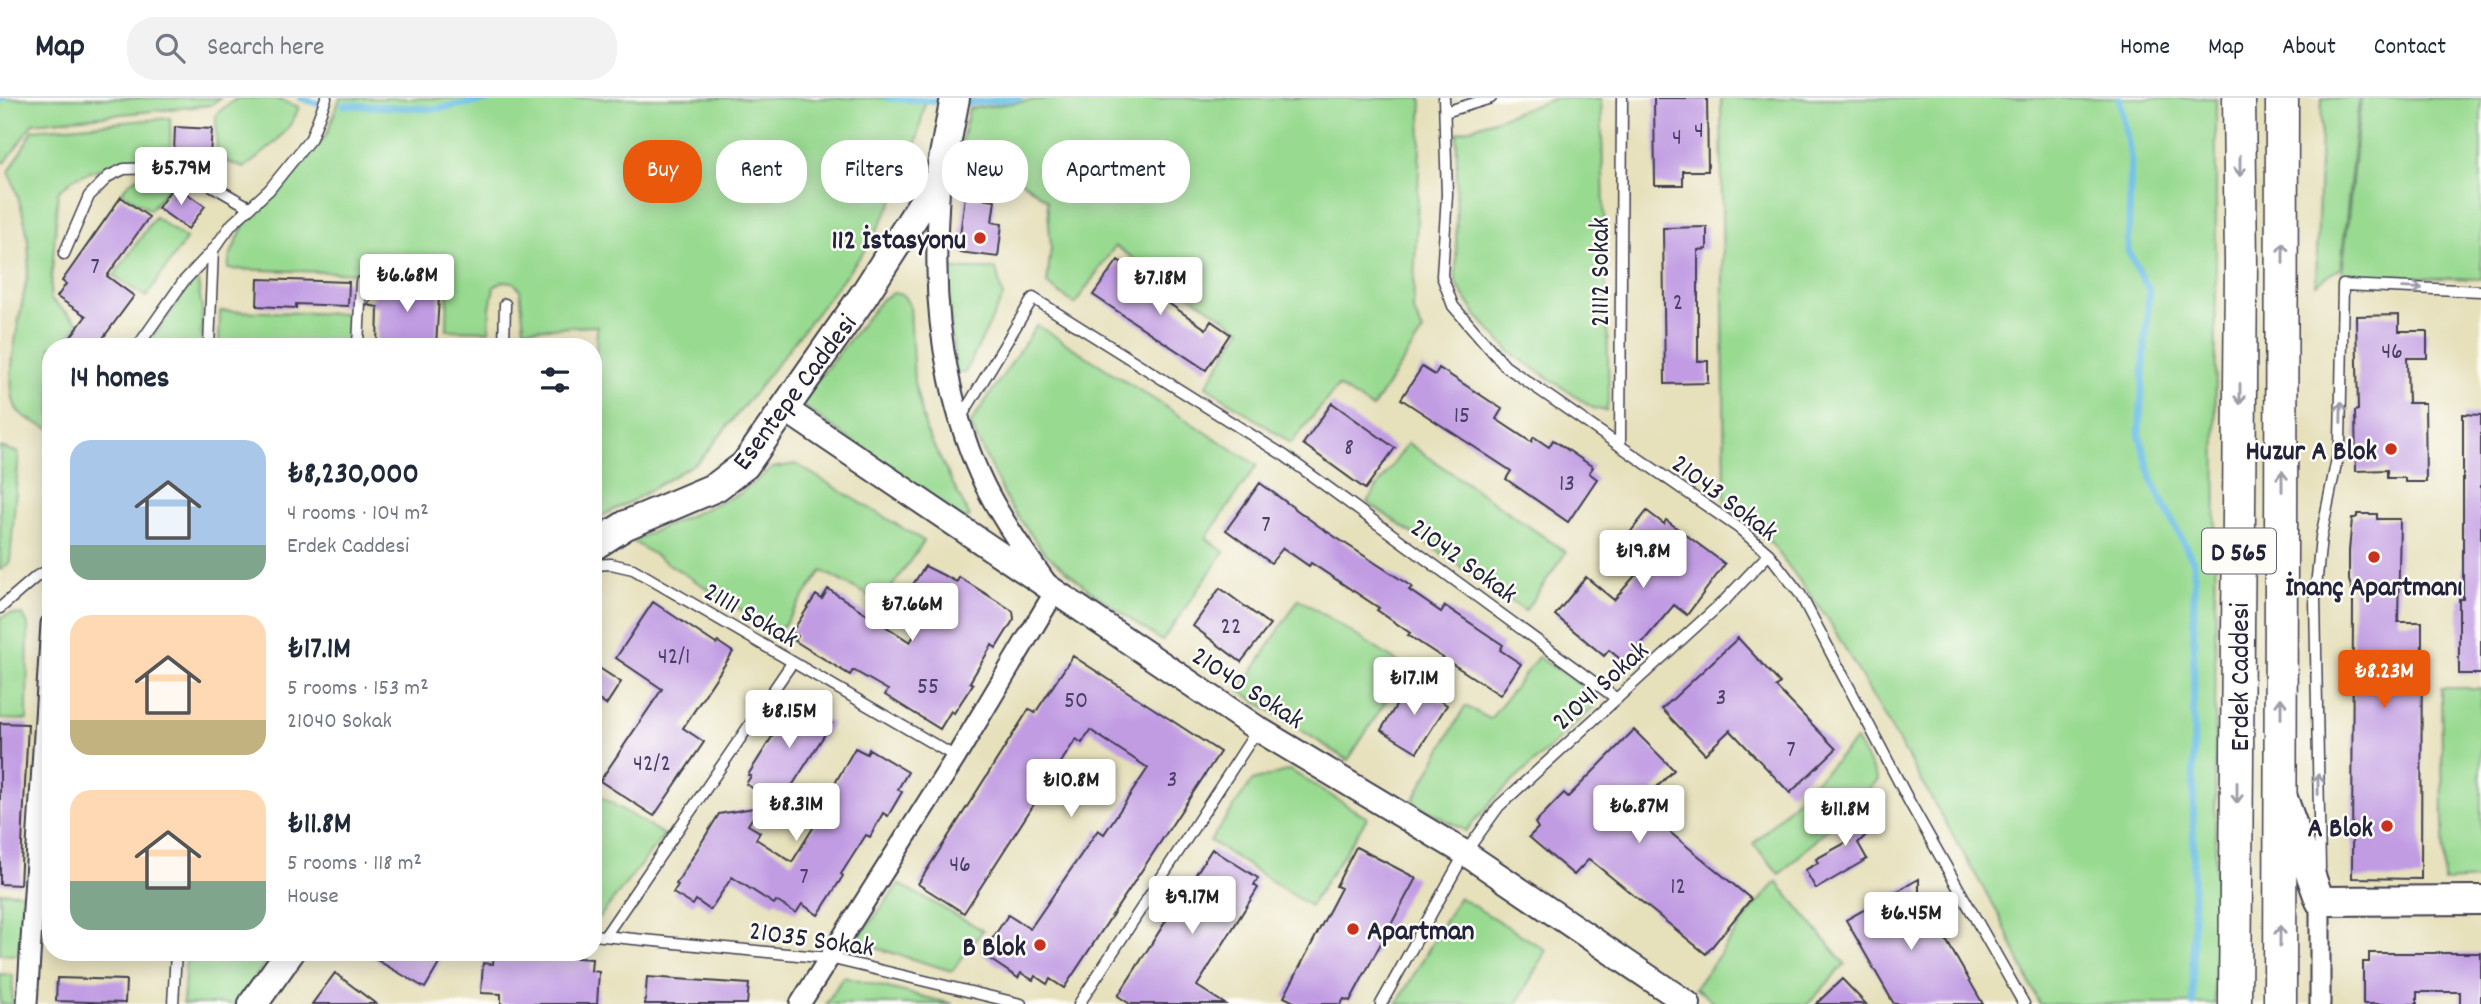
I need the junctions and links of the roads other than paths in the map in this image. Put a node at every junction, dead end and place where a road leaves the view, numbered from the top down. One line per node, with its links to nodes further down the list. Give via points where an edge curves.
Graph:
1 (326, 98): 10 (lane, via 311,138 270,190)
2 (956, 98): 9 (main road, Esentepe Caddesi)
3 (1444, 98): 8 (lane, 21043 Sokak)
4 (1491, 98): 8 (lane)
5 (1622, 98): 22 (lane, 21112 Sokak)
6 (2239, 98): 52 (highway, Erdek Caddesi / D 565, one-way to 52)
7 (2284, 105): 34 (highway, Erdek Caddesi / D 565, one-way to 7)
8 (1445, 112): 22 (lane, 21043 Sokak, via 1442,276 1453,306 1505,366)
9 (940, 176): 20 (main road, Esentepe Caddesi); 21 (street, Esentepe Caddesi, via 937,270 944,349)
10 (249, 207): 11 (lane); 12 (lane, via 197,177 155,168 124,169 109,176 89,197)
11 (213, 250): 16 (lane, via 183,282); 17 (lane)
12 (64, 254)
13 (362, 282): 18 (lane)
14 (2481, 290): 37 (lane, one-way to 14, via 2315,597 2321,537 2340,444 2343,285)
15 (505, 304): 19 (lane)
16 (144, 338)
17 (209, 338)
18 (358, 338)
19 (504, 338)
20 (785, 409): 23 (main road, Esentepe Caddesi, via 745,464 716,486); 27 (street, 21040 Sokak)
21 (960, 419): 27 (street, Esentepe Caddesi, via 984,484 1018,544); 30 (lane, 21042 Sokak, via 1033,298 1285,456)
22 (1620, 446): 24 (lane, 21043 Sokak)
23 (602, 540)
24 (1769, 554): 30 (lane, 21041 Sokak); 51 (lane, 21043 Sokak, via 1800,594 1910,803)
25 (602, 564): 29 (lane, 21111 Sokak, via 633,569)
26 (42, 574): 28 (lane)
27 (1054, 593): 31 (street, 21040 Sokak); 32 (street)
28 (0, 608)
29 (792, 663): 32 (lane, 21111 Sokak); 39 (lane)
30 (1617, 699): 35 (lane, 21041 Sokak, via 1499,806)
31 (1258, 729): 35 (street, 21040 Sokak); 48 (lane)
32 (957, 757): 40 (street)
33 (42, 766): 43 (street)
34 (2280, 791): 37 (main road); 53 (highway, Erdek Caddesi / D 565, one-way to 34)
35 (1465, 853): 49 (lane, 21041 Sokak); 50 (street, 21040 Sokak, via 1664,993)
36 (2481, 900): 37 (main road)
37 (2320, 901): 54 (street)
38 (602, 936): 39 (lane, 21035 Sokak)
39 (606, 936): 40 (lane, 21035 Sokak)
40 (829, 958): 46 (street); 47 (lane, 21035 Sokak)
41 (175, 961): 44 (lane)
42 (284, 961): 45 (main road)
43 (27, 1004)
44 (173, 1004)
45 (253, 1004)
46 (800, 1004)
47 (1021, 1004)
48 (1079, 1004)
49 (1381, 1004)
50 (1688, 1004)
51 (2024, 1004)
52 (2235, 1004)
53 (2280, 1004)
54 (2320, 1004)

